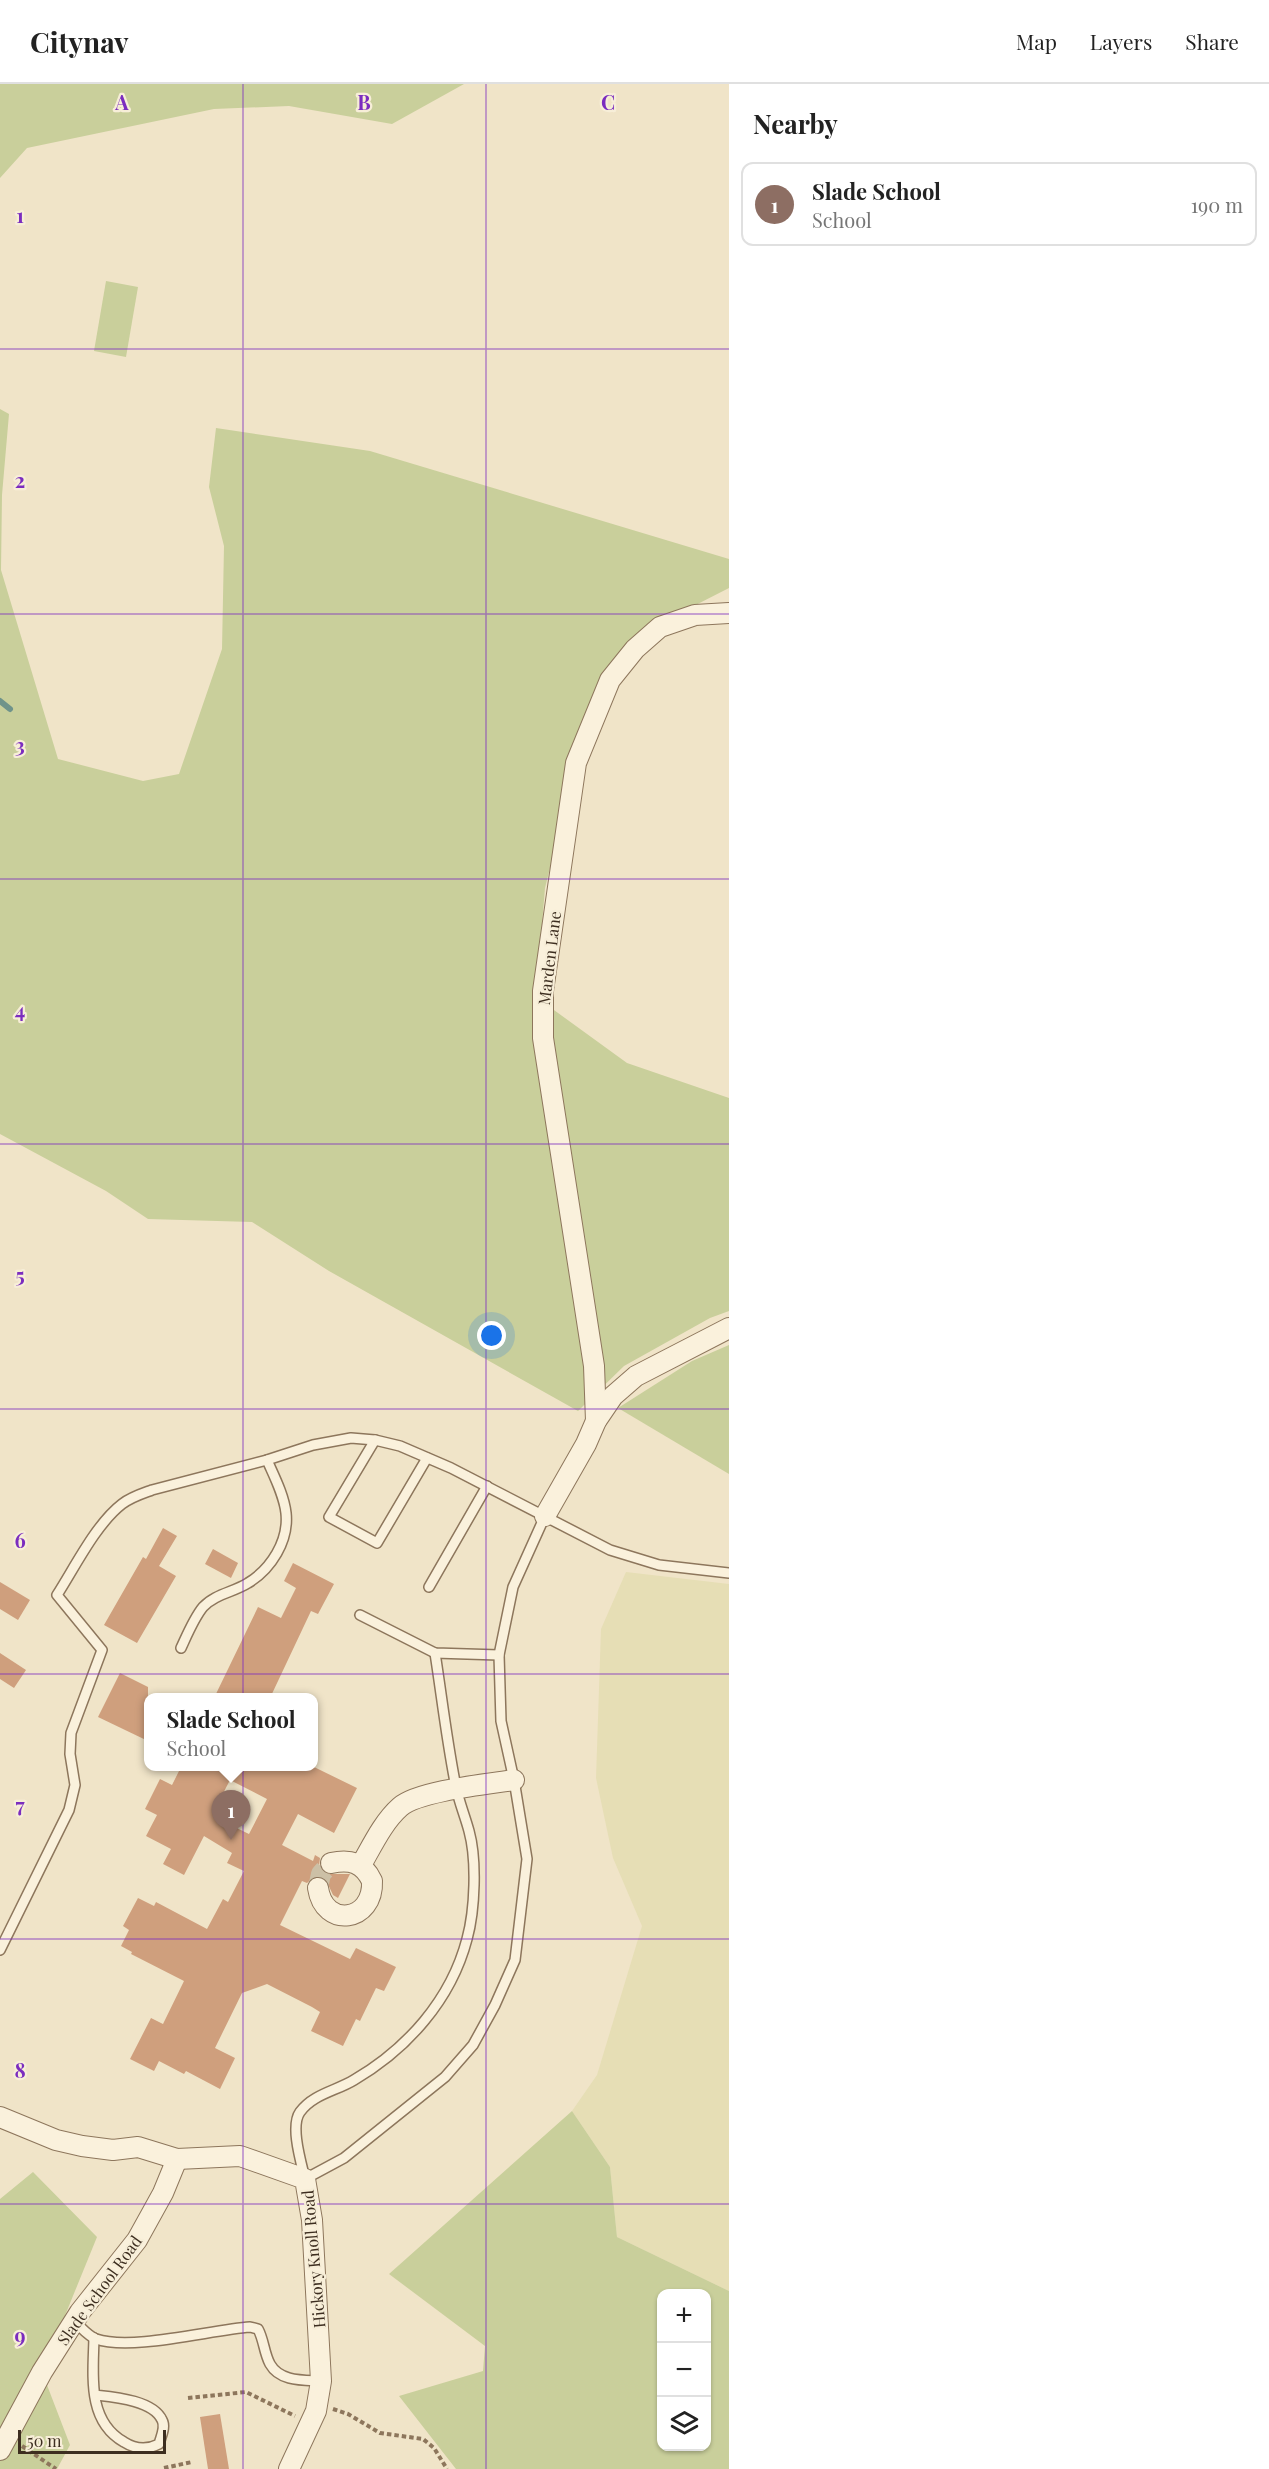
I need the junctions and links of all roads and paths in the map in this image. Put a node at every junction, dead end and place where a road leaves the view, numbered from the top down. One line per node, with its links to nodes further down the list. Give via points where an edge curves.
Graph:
1 (729, 613): 3 (street, Marden Lane, via 695,615 660,627 635,649 610,680 576,763 543,992 543,1038 594,1366)
2 (729, 1328): 3 (street, via 636,1376 613,1396)
3 (596, 1421): 8 (street)
4 (375, 1440): 5 (lane); 5 (lane, via 329,1517 377,1543); 6 (lane, via 351,1438 313,1445)
5 (427, 1458): 7 (lane)
6 (267, 1460): 12 (lane, via 286,1512 279,1550 265,1571 203,1607); 20 (lane, via 152,1490 122,1504 101,1527 57,1595 102,1650 71,1733 75,1785 69,1810)
7 (487, 1486): 8 (lane); 10 (lane)
8 (545, 1516): 9 (lane, via 610,1550 659,1565); 14 (lane, via 513,1587)
9 (729, 1573)
10 (429, 1587)
11 (360, 1615): 13 (lane)
12 (181, 1648)
13 (435, 1653): 14 (lane); 16 (lane)
14 (499, 1656): 15 (lane, via 501,1721)
15 (514, 1780): 16 (street); 23 (lane, via 527,1859 515,1960 495,2005 473,2045 445,2077 344,2158)
16 (456, 1790): 18 (street, via 401,1805 377,1836); 23 (lane, via 470,1833 473,1877 467,1938 455,1975 434,2009 404,2044 351,2082 311,2101 299,2113 296,2127)
17 (331, 1863): 18 (street, via 343,1860)
18 (361, 1866): 19 (street, via 372,1881 372,1890 370,1900 357,1913 349,1916 332,1912 320,1899)
19 (318, 1888)
20 (0, 1950)
21 (0, 2116): 22 (street, Hickory Knoll Road, via 56,2140 113,2150 138,2147)
22 (177, 2159): 23 (street, Hickory Knoll Road, via 240,2156); 24 (street, Slade School Road, via 137,2240)
23 (305, 2179): 26 (street, Hickory Knoll Road, via 312,2220)
24 (74, 2321): 25 (lane); 30 (street, Slade School Road)
25 (93, 2338): 26 (lane, via 113,2343 250,2327 258,2329 271,2365 278,2373 292,2379); 27 (lane)
26 (321, 2381): 29 (street, Hickory Knoll Road)
27 (95, 2395): 27 (lane, via 103,2425 114,2436 129,2445 149,2449 159,2444 162,2419 152,2410 135,2402)
28 (188, 2398): 29 (path, via 246,2392 286,2412)
29 (315, 2414): 34 (street, Hickory Knoll Road); 35 (path, via 348,2414 380,2433 423,2439)
30 (4, 2443): 32 (path)
31 (192, 2462): 33 (path)
32 (56, 2469)
33 (166, 2469)
34 (289, 2469)
35 (447, 2469)

